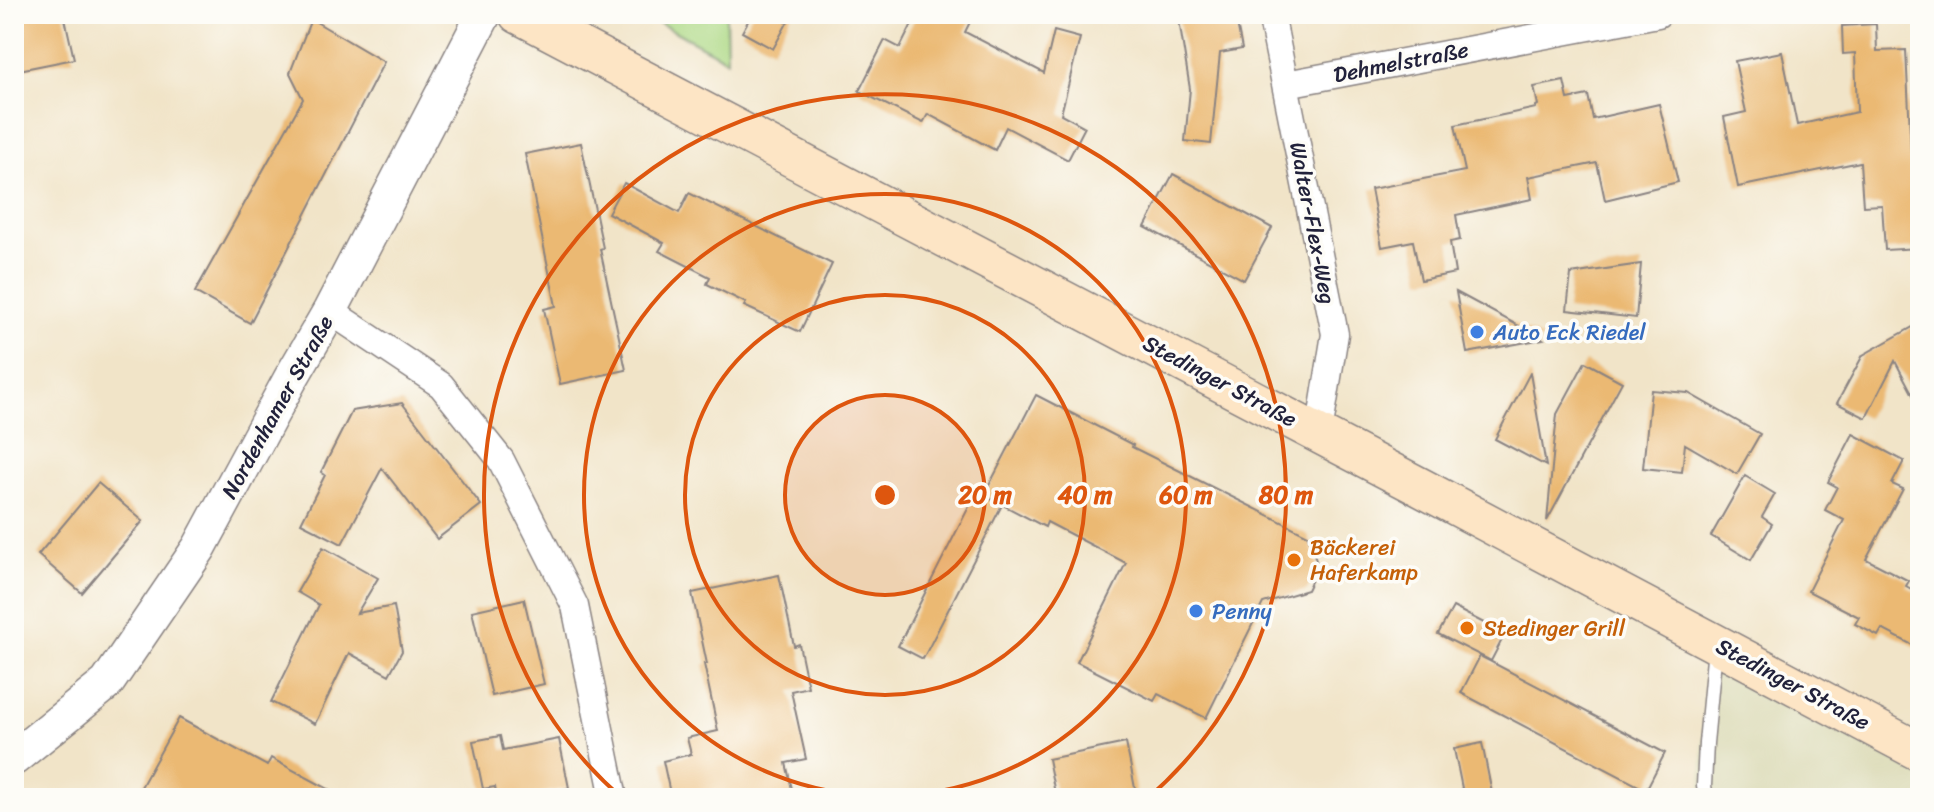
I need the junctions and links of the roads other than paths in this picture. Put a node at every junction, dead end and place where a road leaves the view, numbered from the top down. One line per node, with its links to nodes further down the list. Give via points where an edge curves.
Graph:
1 (484, 14): 6 (street, Nordenhamer Straße)
2 (518, 14): 7 (main road, Stedinger Straße)
3 (1271, 14): 5 (street, Walter-Flex-Weg)
4 (1658, 14): 5 (street, Dehmelstraße)
5 (1286, 84): 7 (street, Walter-Flex-Weg, via 1335,334)
6 (330, 311): 10 (street, Nordenhamer Straße, via 199,548 107,683); 11 (street, via 441,385 501,460 575,606)
7 (1319, 433): 8 (main road, Stedinger Straße)
8 (1715, 643): 9 (main road, Stedinger Straße); 12 (lane)
9 (1920, 752)
10 (14, 758)
11 (614, 798)
12 (1706, 798)

